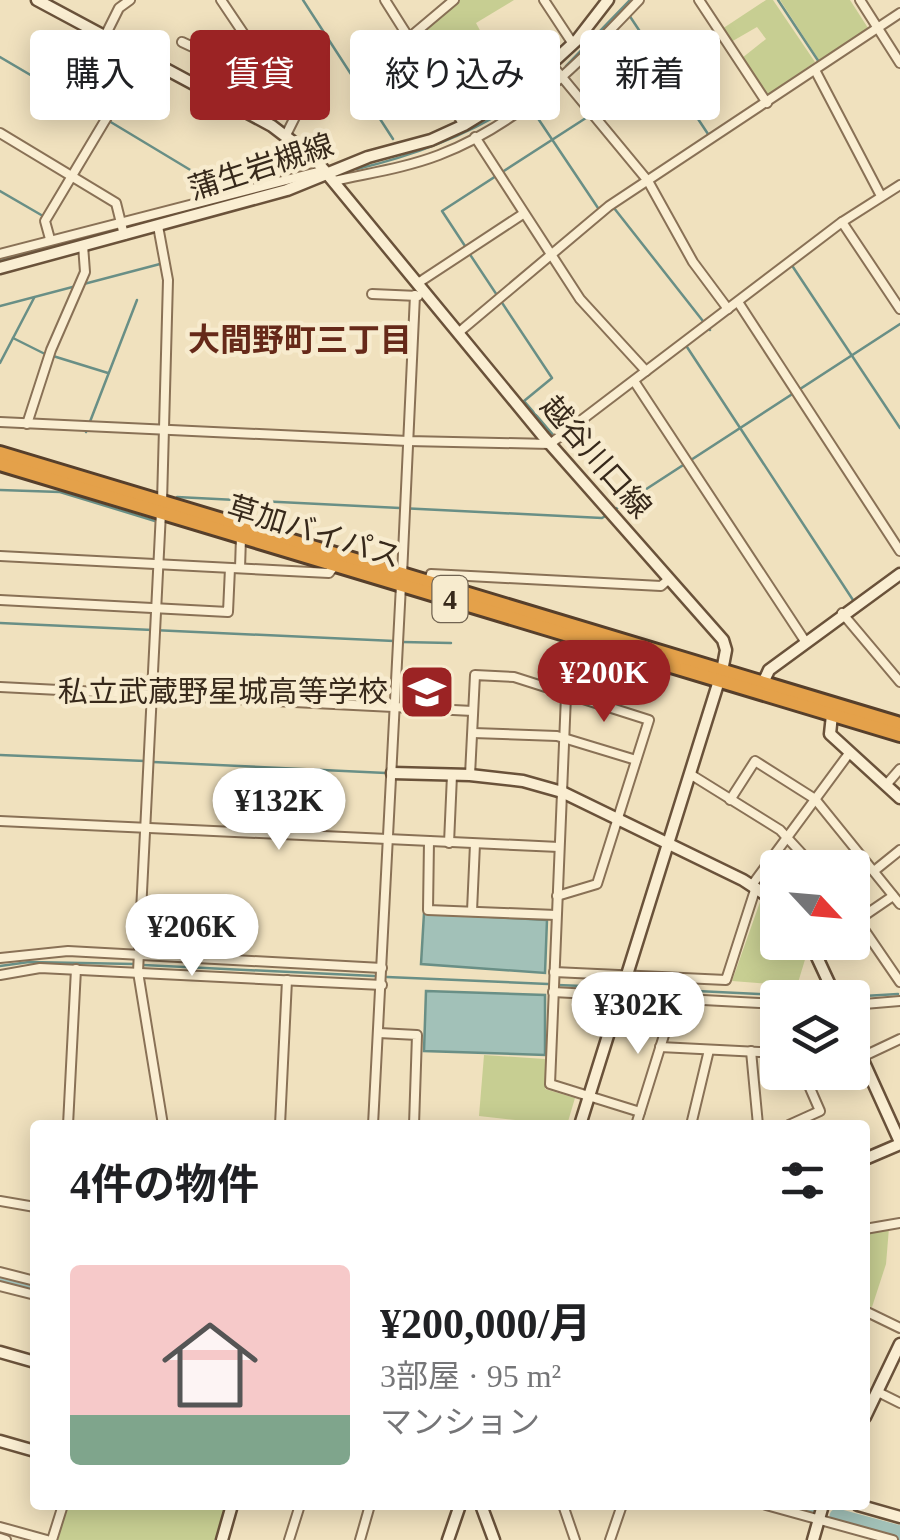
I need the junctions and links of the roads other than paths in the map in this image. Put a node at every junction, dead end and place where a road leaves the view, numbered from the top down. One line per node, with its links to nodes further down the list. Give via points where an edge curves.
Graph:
1 (37, 0): 13 (main road, 越谷川口線)
2 (130, 0): 14 (street)
3 (221, 0): 15 (street)
4 (385, 0): 16 (street)
5 (454, 0): 17 (street)
6 (544, 0): 19 (street)
7 (608, 0): 19 (main road, 蒲生岩槻線)
8 (639, 0): 26 (street)
9 (698, 0): 27 (street)
10 (860, 0): 12 (street)
11 (900, 13): 12 (street)
12 (878, 27): 22 (street); 23 (street)
13 (93, 30)
14 (107, 30)
15 (241, 30)
16 (405, 30)
17 (418, 30)
18 (182, 42): 20 (street)
19 (573, 44): 21 (main road, 蒲生岩槻線)
20 (190, 46)
21 (560, 57)
22 (900, 63)
23 (815, 70): 27 (street); 40 (street)
24 (170, 72): 34 (main road, 越谷川口線)
25 (560, 74): 26 (street)
26 (563, 78): 35 (street, via 529,107); 38 (street)
27 (767, 103): 38 (street)
28 (105, 120): 37 (street)
29 (293, 120): 34 (street)
30 (461, 120): 32 (street)
31 (472, 120): 32 (main road, 蒲生岩槻線)
32 (464, 125): 36 (main road, 蒲生岩槻線)
33 (0, 133): 37 (street)
34 (286, 135): 36 (main road, 越谷川口線)
35 (475, 137): 36 (street, via 410,165); 41 (street)
36 (329, 175): 42 (street); 44 (main road, 蒲生岩槻線); 51 (main road, 越谷川口線)
37 (72, 176): 42 (street, via 116,202); 46 (street, via 45,221)
38 (648, 181): 49 (street); 56 (street, via 692,262)
39 (900, 185): 40 (street)
40 (881, 196): 43 (street)
41 (523, 214): 49 (street); 51 (street)
42 (121, 221): 45 (street); 46 (street)
43 (842, 222): 55 (street); 57 (street)
44 (158, 226): 45 (main road, 蒲生岩槻線); 63 (street, via 168,280)
45 (124, 235): 47 (main road, 蒲生岩槻線)
46 (50, 239): 48 (street)
47 (83, 246): 50 (main road, 蒲生岩槻線); 62 (street, via 85,272)
48 (0, 254)
49 (551, 256): 58 (street); 59 (street)
50 (0, 268)
51 (418, 283): 54 (main road, 越谷川口線)
52 (372, 294): 53 (street)
53 (414, 296): 54 (street); 64 (street)
54 (428, 296): 58 (main road, 越谷川口線)
55 (738, 302): 56 (street); 70 (street)
56 (728, 309): 59 (street)
57 (900, 309)
58 (458, 333): 65 (main road, 越谷川口線)
59 (646, 372): 60 (street)
60 (634, 381): 65 (street); 85 (street)
61 (0, 422): 62 (street)
62 (27, 424): 63 (street)
63 (163, 429): 64 (street); 68 (street)
64 (408, 441): 65 (street); 79 (street)
65 (550, 444): 78 (main road, 越谷川口線)
66 (0, 453): 68 (highway, 草加バイパス / 4)
67 (0, 464): 68 (highway, 草加バイパス / 4)
68 (162, 507): 69 (highway, 草加バイパス / 4); 73 (street); 79 (highway, 草加バイパス / 4)
69 (240, 537): 71 (highway, 草加バイパス / 4); 75 (street)
70 (900, 552)
71 (298, 554): 74 (highway, 草加バイパス / 4); 76 (street)
72 (0, 556): 73 (street)
73 (157, 563): 75 (street); 82 (street)
74 (335, 565): 76 (street, via 329,573); 79 (highway, 草加バイパス / 4)
75 (235, 568): 76 (street); 82 (street, via 228,612)
76 (294, 572)
77 (900, 574): 83 (main road)
78 (670, 579): 80 (street, via 661,586 431,574); 86 (main road, 越谷川口線, via 723,640)
79 (402, 580): 80 (highway, 草加バイパス / 4); 84 (highway, 草加バイパス / 4); 92 (street)
80 (429, 582): 86 (highway, 草加バイパス / 4)
81 (0, 600): 82 (street)
82 (155, 606): 91 (street)
83 (842, 613): 85 (main road); 87 (street)
84 (571, 636): 86 (highway, 草加バイパス / 4); 90 (street)
85 (805, 642): 89 (main road, via 768,670)
86 (721, 676): 89 (highway, 草加バイパス / 4); 103 (main road)
87 (900, 682)
88 (0, 687): 91 (street)
89 (761, 688): 94 (highway, 草加バイパス / 4); 95 (highway, 草加バイパス / 4)
90 (566, 694): 93 (street, via 514,677 475,675); 98 (street); 100 (street, via 650,720)
91 (150, 695): 92 (street); 113 (street)
92 (396, 707): 93 (street); 102 (street)
93 (473, 711): 96 (street)
94 (832, 715): 97 (highway, 草加バイパス / 4); 99 (main road, via 830,734)
95 (900, 724)
96 (473, 733): 98 (street); 105 (street)
97 (900, 736)
98 (564, 738): 100 (street); 107 (street)
99 (850, 752): 106 (main road); 109 (street)
100 (636, 760): 111 (street)
101 (900, 769): 106 (street)
102 (392, 773): 104 (main road); 115 (street)
103 (690, 774): 110 (street); 118 (main road)
104 (452, 775): 105 (main road); 117 (street)
105 (470, 775): 107 (main road)
106 (886, 785): 108 (main road)
107 (562, 792): 111 (main road); 120 (street)
108 (900, 798)
109 (815, 799): 110 (street, via 755,761); 114 (street); 123 (street)
110 (730, 800): 114 (street)
111 (618, 818): 118 (main road); 126 (street, via 597,884)
112 (0, 821): 113 (street)
113 (144, 828): 115 (street); 133 (street)
114 (787, 837): 121 (street); 124 (street)
115 (389, 839): 116 (street); 135 (street)
116 (429, 842): 117 (street); 130 (street, via 428,910)
117 (449, 842): 119 (street)
118 (668, 843): 124 (main road); 140 (main road)
119 (476, 844): 120 (street); 130 (street)
120 (558, 847): 126 (street)
121 (799, 850)
122 (900, 850): 123 (street)
123 (874, 871): 127 (street)
124 (754, 886): 125 (main road); 140 (street, via 726,980)
125 (760, 890)
126 (557, 896): 131 (street)
127 (893, 896): 128 (street); 129 (street)
128 (900, 904)
129 (870, 909)
130 (472, 911): 131 (street)
131 (556, 915): 138 (street)
132 (870, 939): 142 (street)
133 (139, 956): 134 (street, via 68,951); 135 (street); 137 (street)
134 (0, 958)
135 (382, 968): 143 (street)
136 (76, 970): 137 (street); 139 (street); 161 (street)
137 (138, 972): 141 (street); 162 (street)
138 (554, 972): 140 (street); 144 (street)
139 (0, 975)
140 (627, 975): 145 (main road)
141 (287, 980): 143 (street); 163 (street)
142 (900, 982)
143 (382, 985): 150 (street)
144 (553, 992): 145 (street); 159 (street, via 550,1084)
145 (620, 997): 146 (street); 159 (main road)
146 (675, 1000): 148 (street); 152 (street)
147 (900, 1001): 149 (street)
148 (760, 1003)
149 (870, 1004)
150 (379, 1032): 164 (street); 165 (street, via 417,1035)
151 (900, 1039): 156 (street)
152 (660, 1048): 153 (street); 160 (street)
153 (708, 1050): 154 (street); 168 (street)
154 (751, 1052): 155 (street); 169 (street)
155 (760, 1052)
156 (870, 1053)
157 (870, 1075): 171 (main road)
158 (811, 1090): 170 (street, via 820,1111)
159 (589, 1096): 160 (street); 166 (main road)
160 (640, 1112): 167 (street)
161 (68, 1120)
162 (162, 1120)
163 (280, 1120)
164 (373, 1120)
165 (414, 1120)
166 (582, 1120)
167 (638, 1120)
168 (692, 1120)
169 (758, 1120)
170 (800, 1120)
171 (900, 1143): 172 (main road)
172 (870, 1157)
173 (0, 1202): 174 (street)
174 (30, 1205)
175 (900, 1222): 176 (street)
176 (870, 1228)
177 (0, 1272): 178 (street)
178 (30, 1280)
179 (0, 1286): 180 (street)
180 (30, 1294)
181 (870, 1314): 182 (street)
182 (900, 1328)
183 (900, 1344): 186 (main road)
184 (0, 1352): 185 (main road)
185 (30, 1361)
186 (878, 1392): 187 (street); 188 (main road)
187 (900, 1403)
188 (870, 1407)
189 (0, 1441): 190 (main road)
190 (30, 1450)
191 (870, 1508): 202 (main road)
192 (60, 1510): 206 (street)
193 (231, 1510): 207 (main road)
194 (299, 1510): 208 (street)
195 (369, 1510): 209 (street)
196 (458, 1510): 210 (main road)
197 (483, 1510): 211 (main road)
198 (565, 1510): 212 (street)
199 (620, 1510): 213 (street)
200 (783, 1510): 203 (street)
201 (821, 1510): 203 (main road)
202 (900, 1517)
203 (818, 1520): 205 (street); 214 (main road)
204 (0, 1527): 206 (street)
205 (876, 1538): 215 (street)
206 (50, 1540)
207 (222, 1540)
208 (290, 1540)
209 (360, 1540)
210 (448, 1540)
211 (494, 1540)
212 (575, 1540)
213 (610, 1540)
214 (813, 1540)
215 (893, 1540)

